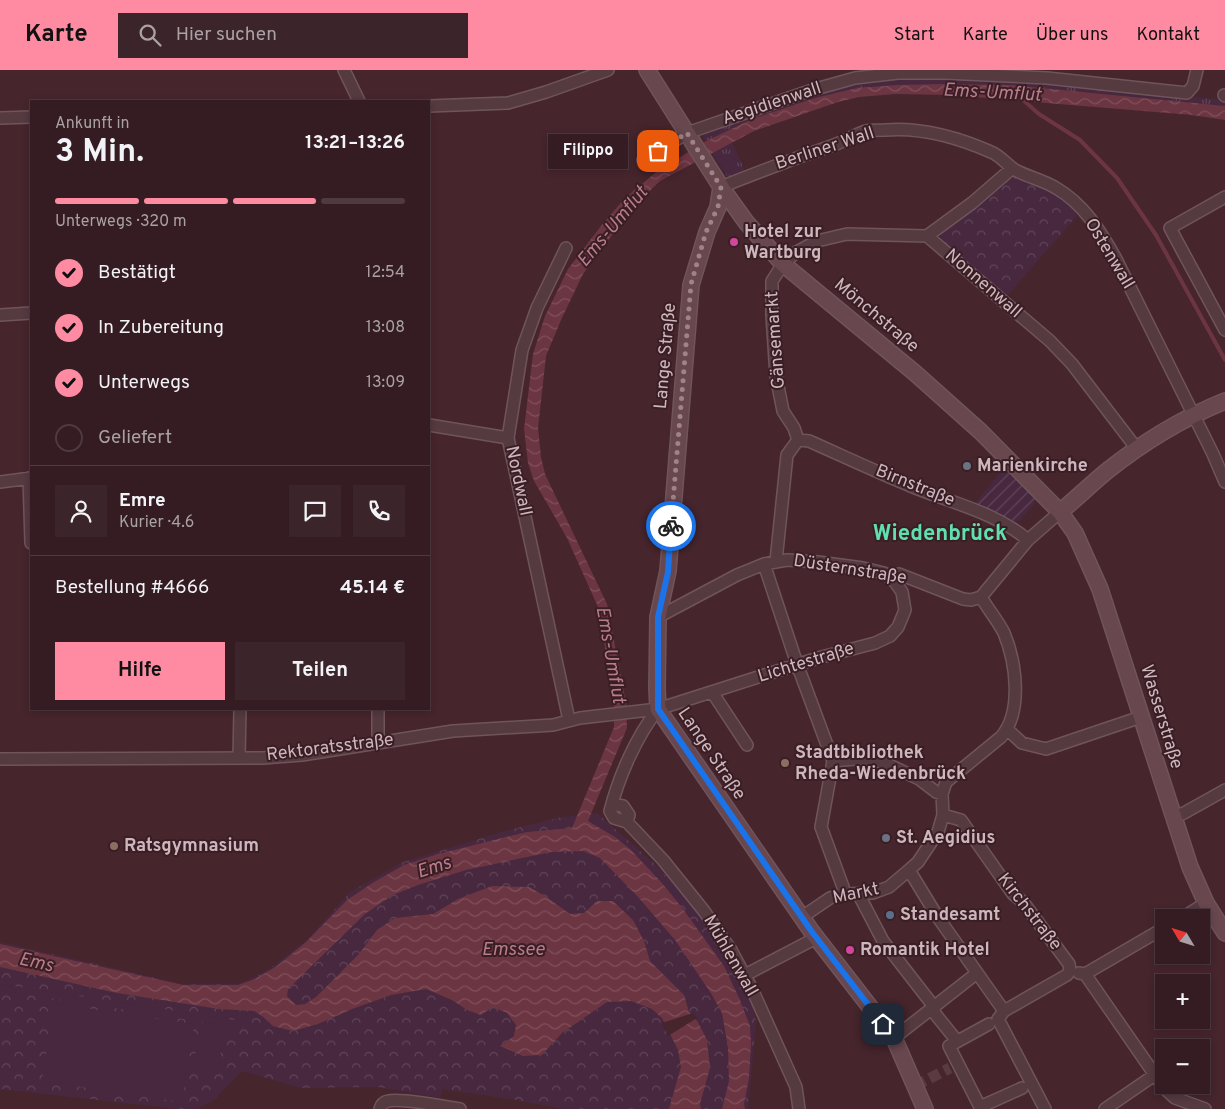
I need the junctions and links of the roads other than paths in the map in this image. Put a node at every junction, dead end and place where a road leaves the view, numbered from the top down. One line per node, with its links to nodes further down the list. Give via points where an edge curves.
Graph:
1 (344, 70): 6 (street)
2 (608, 70): 7 (street, via 508,103)
3 (647, 70): 10 (street, Mönchstraße)
4 (1197, 70): 5 (street, Aegidienwall, via 1193,86 1187,92)
5 (1049, 74): 10 (street, Aegidienwall, via 945,72 855,78 812,90)
6 (359, 100)
7 (430, 106)
8 (30, 117): 9 (street)
9 (0, 118)
10 (689, 136): 11 (street); 13 (street, Mönchstraße)
11 (643, 160)
12 (1013, 169): 13 (street, Berliner Wall, via 1006,160 992,152 936,132 903,128 867,131); 15 (street); 22 (street, Ostenwall, via 1035,177 1072,198 1102,234)
13 (721, 187): 17 (street, Mönchstraße); 36 (street, Lange Straße, via 718,207 706,232 691,284 668,572)
14 (1225, 197): 20 (street, via 1170,228)
15 (927, 236): 17 (street, via 848,234 817,241 796,252); 26 (street, Nonnenwall, via 1072,364)
16 (566, 248): 24 (street, Nordwall, via 537,308 522,350)
17 (783, 264): 25 (street, Gänsemarkt, via 772,281 776,376 783,411); 30 (street, Mönchstraße, via 982,432)
18 (30, 313): 19 (street)
19 (0, 315)
20 (1225, 330)
21 (1225, 401): 22 (street)
22 (1194, 416): 26 (street); 29 (street, Ostenwall)
23 (430, 425): 24 (street)
24 (508, 438): 43 (street, Nordwall)
25 (798, 440): 31 (street, Birnstraße, via 809,441 918,489 988,515); 32 (street, via 787,455)
26 (1137, 449): 30 (street)
27 (30, 478): 28 (street)
28 (0, 482)
29 (1225, 482)
30 (1060, 512): 31 (street); 42 (street, Wasserstraße, via 1074,533 1100,589)
31 (1028, 540): 35 (street)
32 (776, 561): 33 (street, Düsternstraße); 34 (street, Düsternstraße, via 803,560 863,568)
33 (764, 564): 36 (street, Düsternstraße); 37 (street)
34 (891, 578): 35 (street, Düsternstraße, via 899,574 963,599); 37 (street, Lichtestraße, via 902,592 906,610 890,636)
35 (981, 597): 44 (street, via 1004,633 1011,658 1016,690)
36 (658, 617): 39 (street, Lange Straße)
37 (796, 664): 38 (street, Lichtestraße); 49 (street)
38 (712, 692): 39 (street, Lichtestraße); 46 (street)
39 (658, 709): 43 (street, Rektoratsstraße); 59 (street, Lange Straße, via 738,815); 66 (street, Mühlenwall, via 648,721 616,786 610,811 614,818 627,822 663,860 704,911)
40 (240, 710): 47 (street)
41 (378, 710): 45 (street)
42 (1141, 717): 44 (street, via 1046,749 1022,743); 53 (street, Wasserstraße)
43 (569, 720): 45 (street, Rektoratsstraße, via 553,725 453,731)
44 (1008, 730): 51 (street, via 946,782)
45 (378, 743): 47 (street, Rektoratsstraße, via 302,755)
46 (747, 744)
47 (239, 758): 48 (street, Rektoratsstraße)
48 (0, 759)
49 (833, 761): 51 (street, via 865,758 885,763); 55 (street, via 821,827)
50 (1225, 790): 53 (street)
51 (942, 794): 52 (street)
52 (943, 815): 54 (street, via 938,832); 63 (street, Kirchstraße, via 961,820 1012,894 1023,902 1069,964)
53 (1173, 816): 57 (street, Wasserstraße)
54 (909, 870): 56 (street, Markt, via 889,887); 64 (street)
55 (844, 894): 56 (street, Markt); 59 (street, Markt, via 830,898)
56 (859, 895): 67 (street, via 883,941)
57 (1206, 903): 58 (street); 61 (street, Wasserstraße)
58 (1196, 909)
59 (802, 917): 62 (street, Lange Straße)
60 (1155, 933): 65 (street)
61 (1225, 933)
62 (816, 938): 66 (street); 69 (street, Lange Straße)
63 (1070, 971): 65 (street); 68 (street)
64 (977, 974): 67 (street); 68 (street)
65 (1085, 974): 71 (street)
66 (745, 976): 78 (street, Mühlenwall, via 796,1087)
67 (933, 1009): 69 (street); 70 (street)
68 (997, 1018): 70 (street); 80 (street)
69 (898, 1036): 79 (street, Lange Straße)
70 (957, 1041): 75 (street, via 949,1046 954,1066)
71 (1155, 1073)
72 (1155, 1075): 81 (street)
73 (1022, 1088): 75 (street)
74 (1171, 1094): 82 (street)
75 (978, 1108)
76 (380, 1109): 77 (street, via 385,1102 393,1101)
77 (460, 1109)
78 (799, 1109)
79 (925, 1109)
80 (1045, 1109)
81 (1105, 1109)
82 (1205, 1109)

